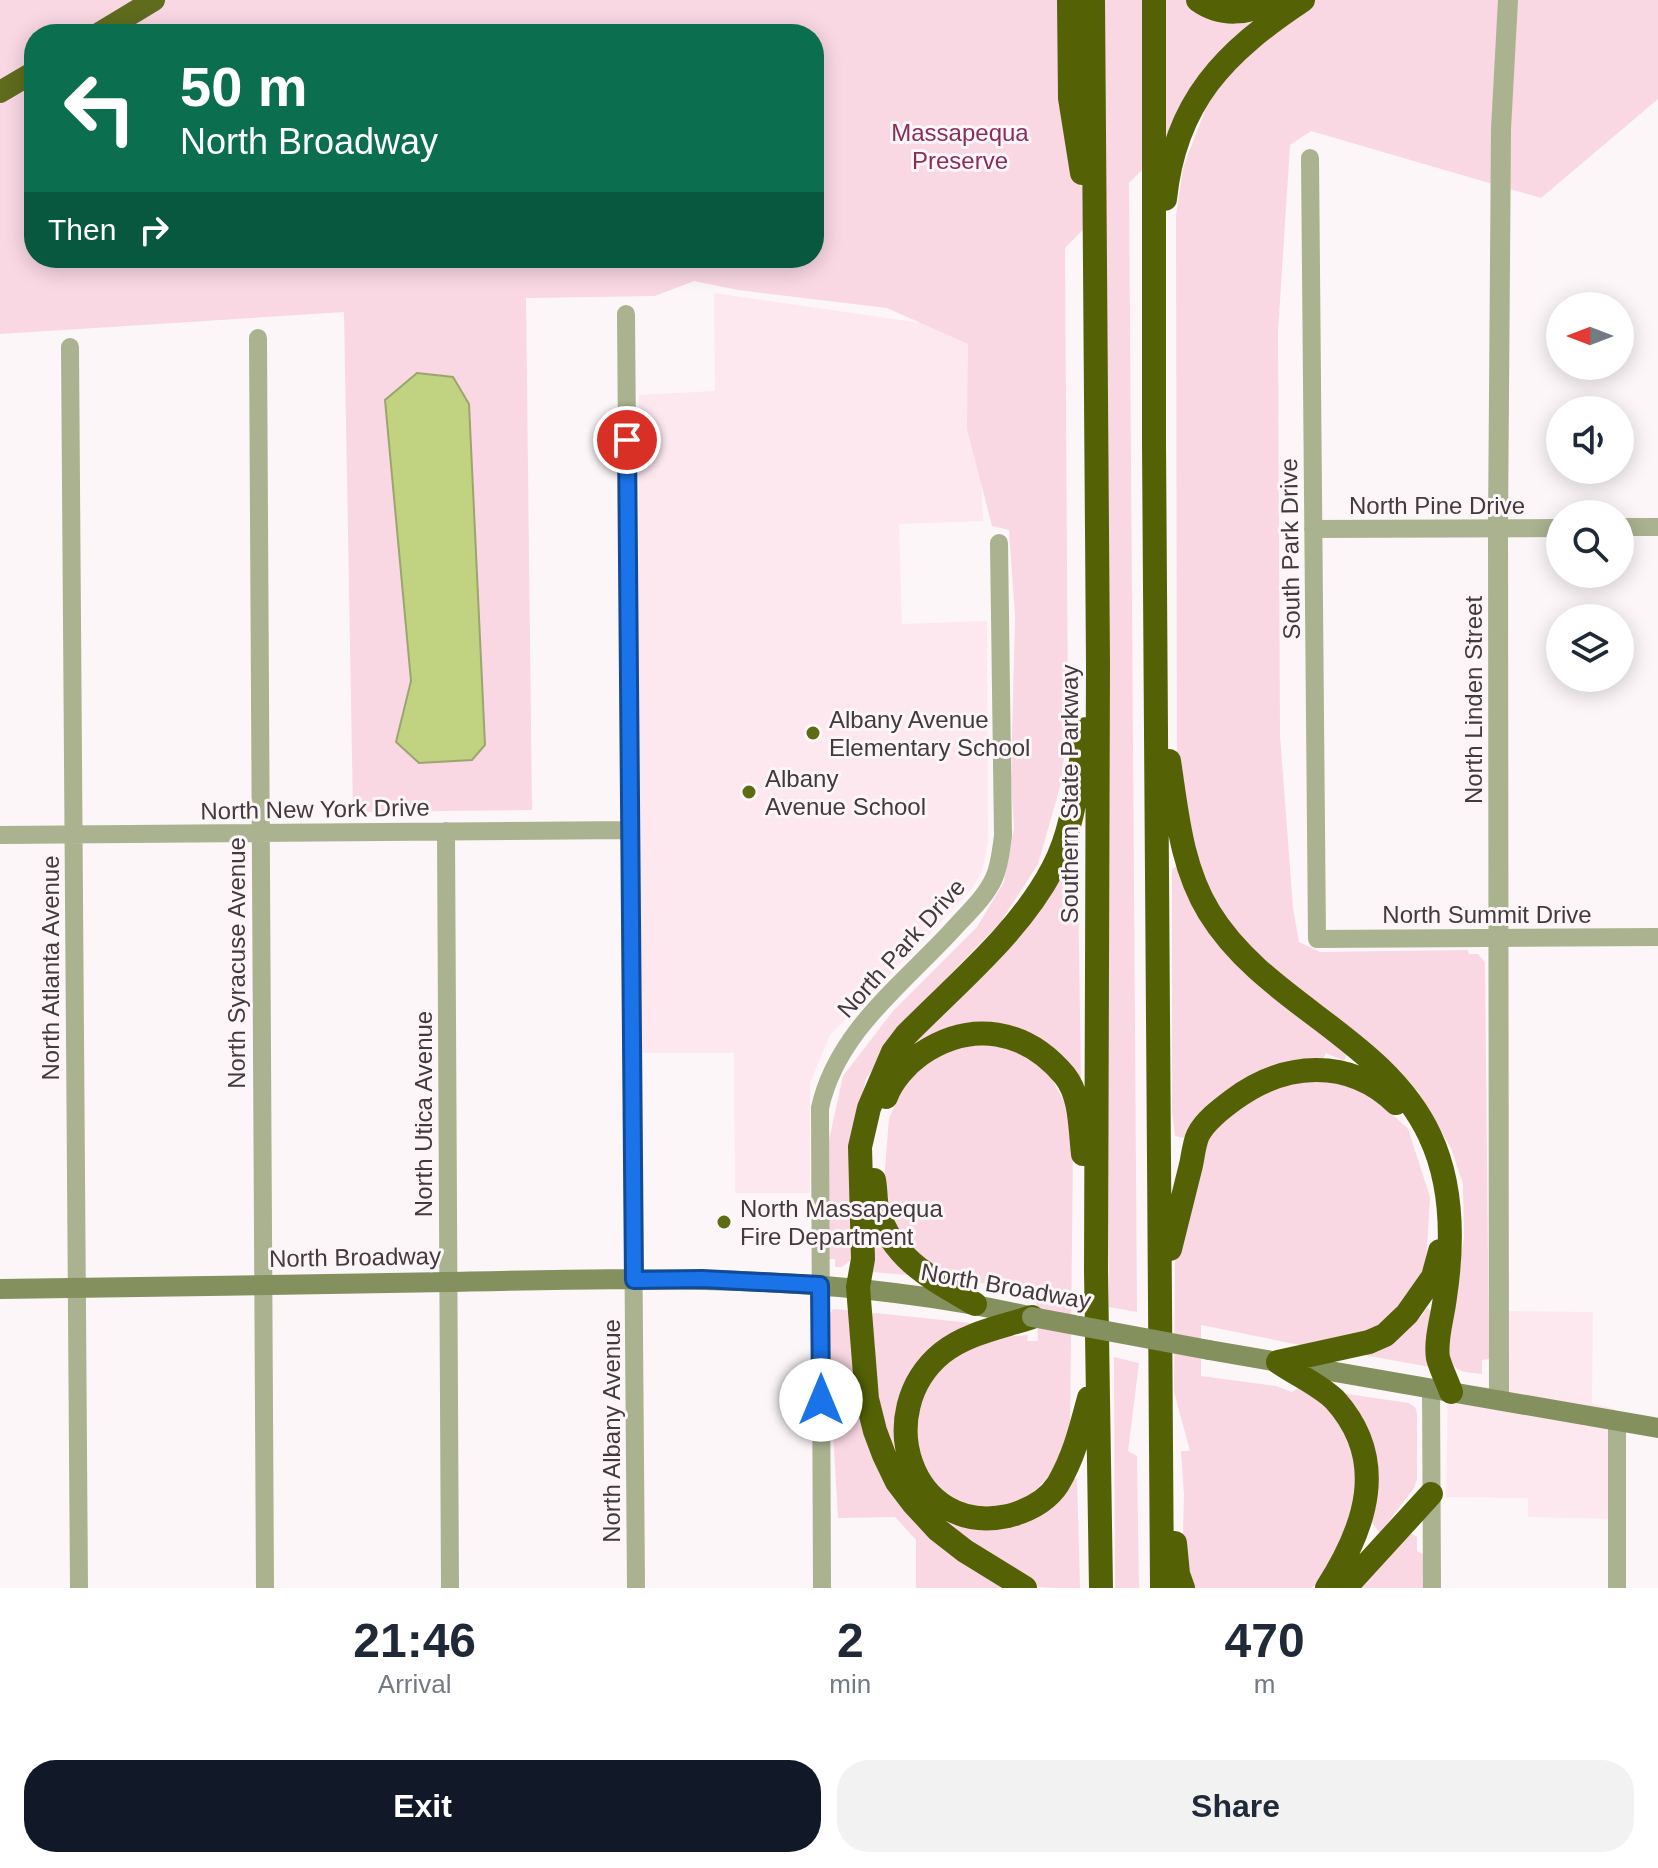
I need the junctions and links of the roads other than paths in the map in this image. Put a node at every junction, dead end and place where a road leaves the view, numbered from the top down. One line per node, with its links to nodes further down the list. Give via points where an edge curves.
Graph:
1 (154, 0): 9 (highway)
2 (1069, 0): 13 (highway, via 1070,98)
3 (1093, 0): 13 (highway, Southern State Parkway)
4 (1154, 0): 17 (highway)
5 (1198, 0): 6 (highway, via 1230,12)
6 (1271, 0)
7 (1303, 0): 17 (highway, via 1226,59 1196,97 1178,135 1165,199)
8 (1508, 0): 20 (street, North Linden Street, via 1501,129)
9 (114, 24)
10 (24, 78): 11 (highway)
11 (0, 92)
12 (1310, 158): 22 (street, South Park Drive)
13 (1095, 255): 24 (highway, Southern State Parkway)
14 (626, 314): 26 (street, North Albany Avenue)
15 (258, 338): 28 (street, North Syracuse Avenue)
16 (70, 347): 30 (street, North Atlanta Avenue)
17 (1154, 445): 25 (highway)
18 (1634, 527): 19 (street)
19 (1658, 527)
20 (1498, 528): 21 (street, North Pine Drive); 22 (street, North Pine Drive); 32 (street, North Linden Street)
21 (1546, 528)
22 (1313, 529): 33 (street, South Park Drive)
23 (999, 543): 39 (street, North Park Drive, via 1000,857 978,901 858,1028 824,1087)
24 (1098, 664): 34 (highway, Southern State Parkway); 40 (highway, via 1071,808 1054,866 1006,934 893,1052 869,1108 860,1147 863,1259)
25 (1156, 673): 37 (highway); 47 (highway, via 1180,837 1209,913 1270,982 1376,1063 1407,1098 1434,1146 1449,1213 1438,1357)
26 (630, 830): 27 (street, North New York Drive); 35 (street, North Albany Avenue)
27 (446, 831): 28 (street, North New York Drive); 36 (street, North Utica Avenue)
28 (259, 833): 30 (street, North New York Drive); 38 (street, North Syracuse Avenue)
29 (0, 835): 30 (street, North New York Drive)
30 (73, 835): 41 (street, North Atlanta Avenue)
31 (1658, 937): 32 (street, North Summit Drive)
32 (1500, 938): 33 (street, North Summit Drive); 49 (street, North Linden Street)
33 (1317, 939)
34 (1096, 1271): 43 (highway, via 1078,1105 1067,1078 1033,1047 999,1034 955,1036 914,1059 890,1085 874,1144 874,1176 878,1211 896,1246 922,1274); 45 (highway, Southern State Parkway)
35 (634, 1280): 36 (main road, North Broadway); 39 (main road, North Broadway); 56 (street, North Albany Avenue)
36 (448, 1282): 38 (main road, North Broadway); 55 (street, North Utica Avenue)
37 (1161, 1283): 46 (highway, via 1198,1135 1219,1111 1247,1089 1302,1069 1332,1069 1387,1094 1409,1115 1434,1168 1442,1234 1433,1277 1385,1335); 48 (highway)
38 (262, 1285): 41 (main road, North Broadway); 54 (street, North Syracuse Avenue)
39 (820, 1285): 40 (main road, North Broadway); 57 (street, North Park Drive)
40 (858, 1287): 43 (main road, North Broadway); 58 (highway, via 867,1399 897,1482 938,1530)
41 (76, 1288): 42 (main road, North Broadway); 53 (street, North Atlanta Avenue)
42 (0, 1289)
43 (975, 1304): 44 (main road, North Broadway)
44 (1032, 1317): 45 (highway, via 957,1343 928,1367 914,1389 904,1439 911,1466 941,1504 989,1520 1021,1513 1056,1486 1076,1446); 46 (main road, North Broadway, bridge)
45 (1097, 1361): 59 (highway, Southern State Parkway)
46 (1278, 1362): 47 (main road, North Broadway); 62 (highway, via 1333,1398 1362,1444 1367,1466 1361,1521)
47 (1441, 1390): 49 (main road, North Broadway); 52 (street)
48 (1161, 1393): 60 (highway); 61 (highway)
49 (1499, 1400): 50 (main road, North Broadway)
50 (1617, 1421): 51 (main road, North Broadway); 65 (street)
51 (1658, 1428)
52 (1431, 1494): 63 (highway); 64 (street)
53 (79, 1588)
54 (265, 1588)
55 (450, 1588)
56 (636, 1588)
57 (822, 1588)
58 (1025, 1588)
59 (1101, 1588)
60 (1162, 1588)
61 (1183, 1588)
62 (1327, 1588)
63 (1345, 1588)
64 (1432, 1588)
65 (1617, 1588)

